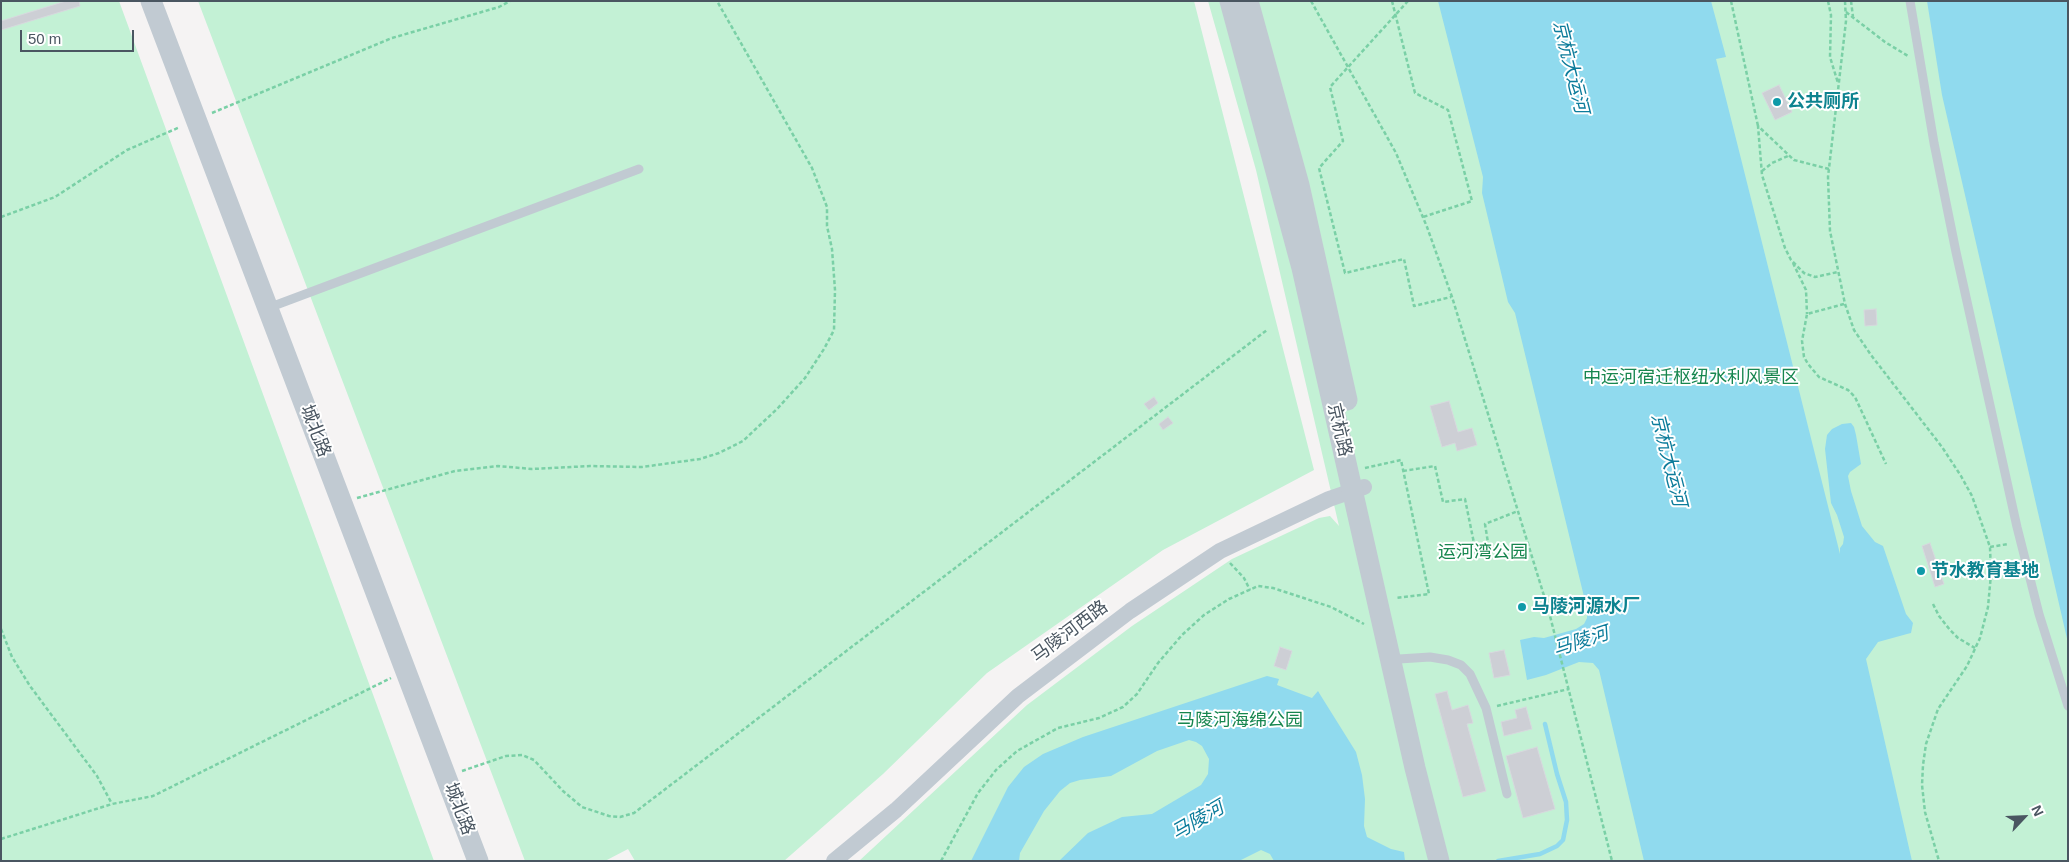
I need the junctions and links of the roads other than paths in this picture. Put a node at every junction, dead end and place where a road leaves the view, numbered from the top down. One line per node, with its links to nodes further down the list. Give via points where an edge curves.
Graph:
1 (150, 1): 6 (street, 城北路)
2 (1230, 1): 7 (street, 京杭路)
3 (1248, 1): 7 (street, 京杭路, via 1299,185 1336,344)
4 (1910, 1): 9 (lane, via 1956,252 2021,542 2039,614)
5 (639, 169): 6 (lane)
6 (268, 308): 11 (street, 城北路)
7 (1359, 482): 8 (street, 京杭路); 12 (street, 马陵河西路, via 1220,552 1130,611 1018,696 896,810); 13 (street, 京杭路, via 1384,634)
8 (1399, 659): 10 (lane, via 1448,660 1470,674 1486,708); 14 (street, 京杭路)
9 (2068, 706)
10 (1507, 794)
11 (478, 861)
12 (834, 861)
13 (1439, 861)
14 (1450, 861)

